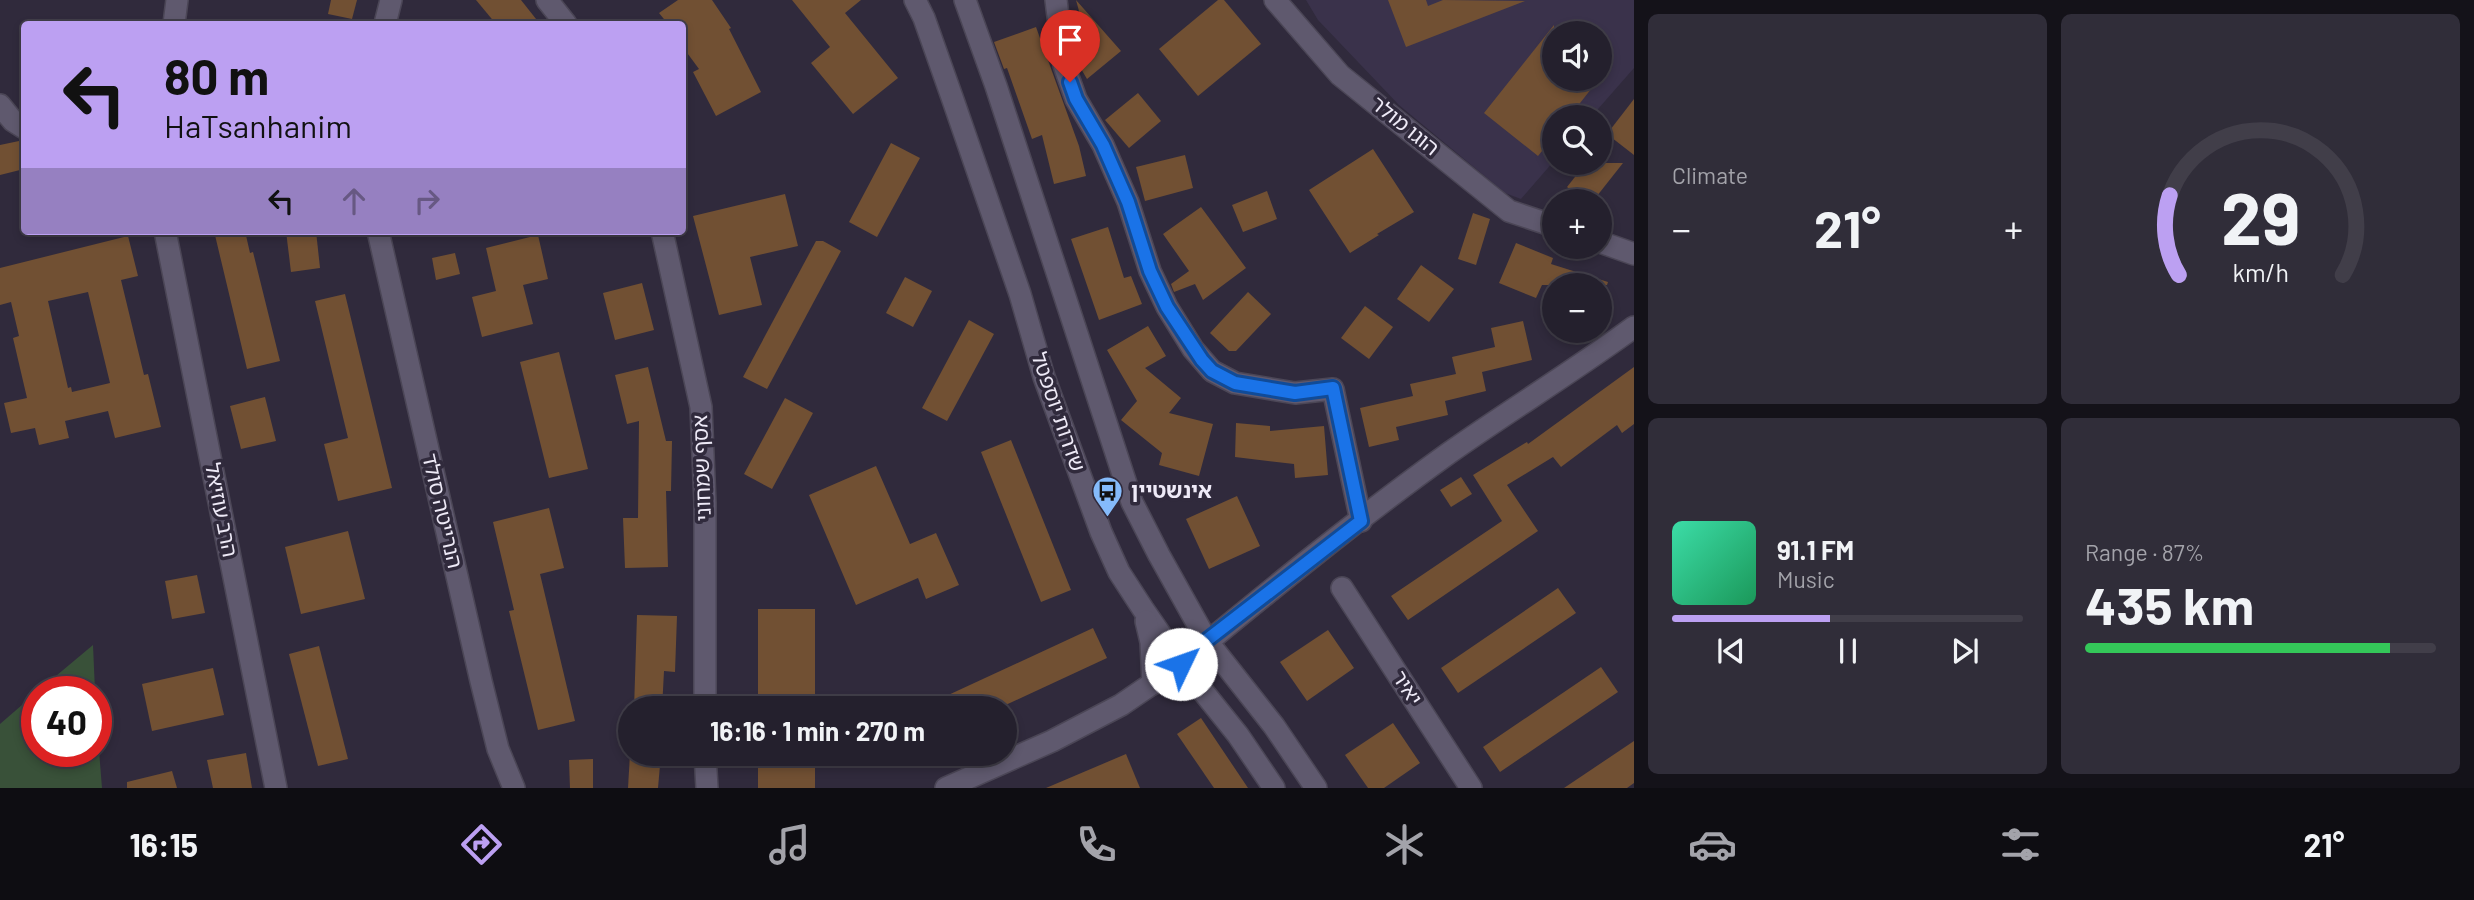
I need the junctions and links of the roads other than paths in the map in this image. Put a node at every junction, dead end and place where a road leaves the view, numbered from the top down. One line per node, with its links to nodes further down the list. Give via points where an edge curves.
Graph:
1 (177, 0): 8 (street)
2 (391, 0): 9 (street)
3 (547, 0): 10 (street)
4 (915, 0): 22 (street, שדרות יוספטל, via 1096,519 1119,572)
5 (965, 0): 23 (street, שדרות יוספטל, via 1132,502)
6 (1056, 0): 20 (street, via 1064,65 1076,99 1128,202 1167,307 1212,371 1235,383 1295,393 1333,388)
7 (1275, 0): 13 (street, הוגו מולר, via 1340,75 1509,211)
8 (174, 21)
9 (386, 21)
10 (564, 21)
11 (0, 105): 12 (street)
12 (21, 126)
13 (1542, 222)
14 (166, 235): 29 (street, הרב עוזיאל)
15 (379, 235): 30 (street, הנרייטה סולד, via 481,681 498,749)
16 (663, 235): 26 (street, אסף שמחוני, via 701,407)
17 (1612, 246): 18 (street)
18 (1634, 254)
19 (1634, 327): 20 (street, via 1448,454)
20 (1361, 521): 23 (street)
21 (1342, 588): 34 (street, יאיר)
22 (1143, 609): 24 (street, שדרות יוספטל); 25 (street, via 1151,642)
23 (1207, 640): 24 (street); 33 (street, שדרות יוספטל)
24 (1181, 664): 25 (street); 32 (street, שדרות יוספטל)
25 (1153, 684): 28 (street, via 1052,741)
26 (705, 696)
27 (706, 766): 31 (street)
28 (951, 787)
29 (276, 788)
30 (514, 788)
31 (707, 788)
32 (1274, 788)
33 (1316, 788)
34 (1471, 788)

